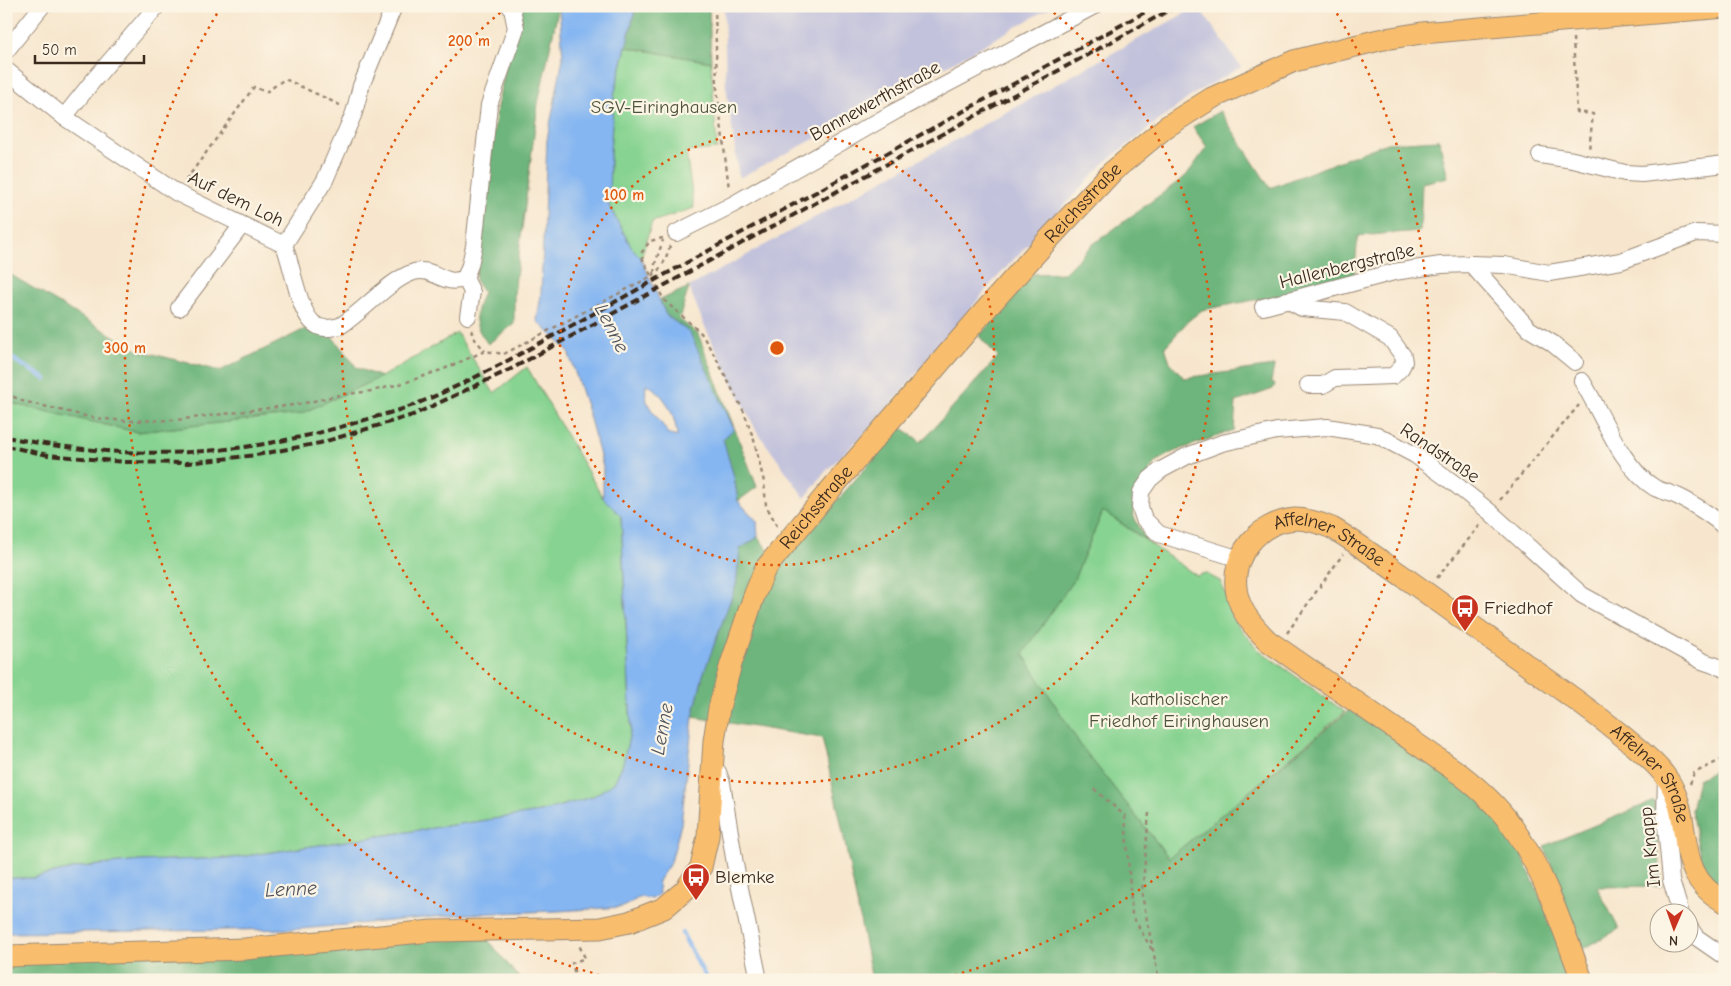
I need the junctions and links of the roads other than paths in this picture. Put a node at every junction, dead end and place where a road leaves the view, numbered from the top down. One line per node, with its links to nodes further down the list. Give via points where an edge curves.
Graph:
1 (42, 6): 9 (street)
2 (157, 6): 11 (street)
3 (394, 6): 17 (street, Auf dem Loh, via 325,180)
4 (510, 6): 19 (street, via 516,28 489,105 474,246)
5 (1094, 6): 15 (street, Bannewerthstraße)
6 (1725, 7): 7 (main road, Reichsstraße)
7 (1695, 8): 8 (main road, Reichsstraße)
8 (1564, 16): 30 (main road, Reichsstraße, via 1379,40 1294,61 1221,94 1166,127 1112,172 1046,242 765,569 730,664 719,708)
9 (6, 51)
10 (6, 70): 11 (street, Auf dem Loh)
11 (64, 117): 14 (street, Auf dem Loh, via 177,193)
12 (1540, 155): 13 (street, via 1642,174)
13 (1725, 164)
14 (242, 225): 17 (street, Auf dem Loh); 22 (street)
15 (676, 233)
16 (1725, 234): 18 (street, Hallenbergstraße, via 1696,233 1621,261 1549,273 1504,265)
17 (284, 245): 19 (street, via 306,312 316,325 322,327 340,326 389,287 414,272 426,272 453,282)
18 (1471, 264): 20 (street, Hallenbergstraße, via 1394,272); 24 (street, via 1529,329)
19 (465, 278): 23 (street, via 472,292)
20 (1287, 300): 21 (street, Hallenbergstraße); 26 (street, via 1302,308 1345,312 1390,338 1403,356 1401,368 1393,376 1335,378 1323,385)
21 (1263, 307)
22 (179, 308)
23 (468, 316)
24 (1574, 362)
25 (1582, 381): 27 (street, via 1612,438 1635,472 1655,487 1717,520)
26 (1308, 385)
27 (1725, 528)
28 (1240, 559): 29 (street, Randstraße, via 1159,534 1144,519 1140,507 1141,492 1150,478 1187,456 1222,443 1277,431 1327,427 1378,435 1415,455 1490,512 1582,595 1702,661); 31 (main road, Affelner Straße, via 1249,544 1266,529 1284,521 1319,522 1348,537 1619,733); 38 (main road, Affelner Straße, via 1236,569 1237,596 1242,609 1258,630 1277,647 1460,774 1509,822 1534,862 1558,914)
29 (1725, 669)
30 (713, 768): 35 (main road, Reichsstraße, via 708,836 696,876 664,908 618,925 432,932 245,949); 37 (street, via 718,772 724,792)
31 (1666, 776): 32 (main road, Affelner Straße, via 1679,805 1693,872 1698,881); 33 (street, Im Knapp, via 1665,816 1671,880)
32 (1725, 902)
33 (1678, 904)
34 (1698, 938): 36 (street)
35 (6, 956)
36 (1725, 957)
37 (759, 980)
38 (1582, 980)

